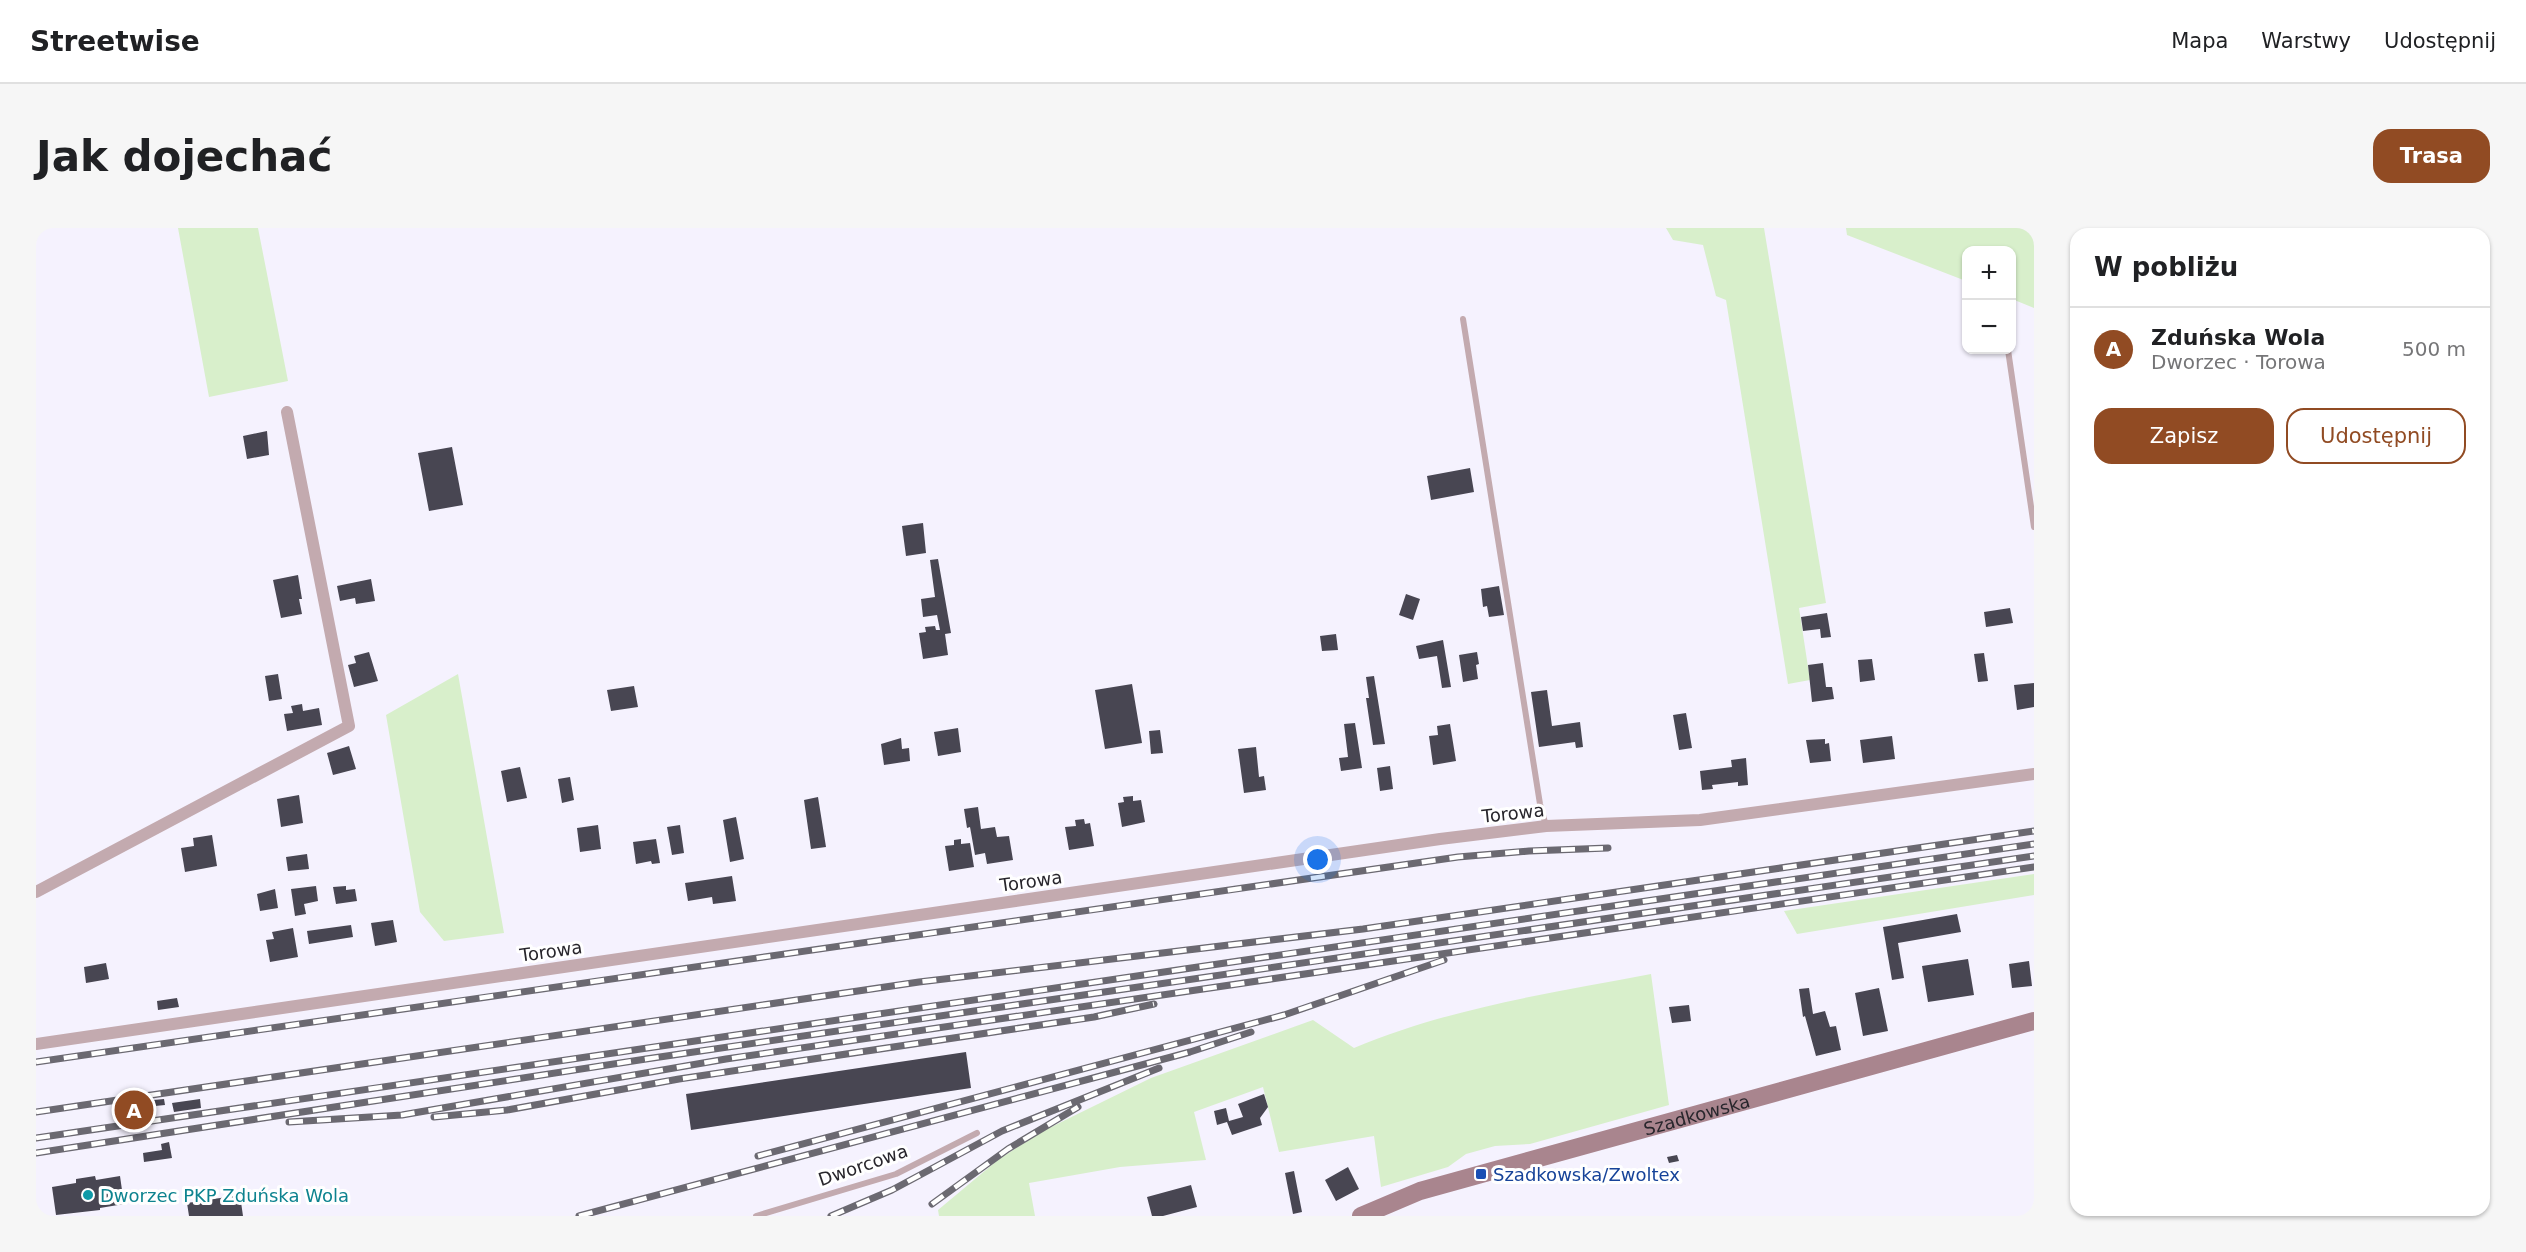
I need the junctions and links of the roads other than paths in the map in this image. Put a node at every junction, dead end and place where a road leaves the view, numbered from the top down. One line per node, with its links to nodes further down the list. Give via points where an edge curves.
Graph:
1 (1463, 319): 6 (lane)
2 (2009, 354): 4 (lane)
3 (287, 412): 7 (street, via 349,726)
4 (2034, 527)
5 (2034, 774): 6 (street, Torowa, via 1700,820)
6 (1546, 826): 9 (street, Torowa)
7 (36, 892)
8 (2034, 1021): 11 (street, Szadkowska, via 1481,1173 1420,1191)
9 (36, 1044)
10 (977, 1133): 12 (lane, Dworcowa, via 896,1174)
11 (1386, 1211): 13 (street, Szadkowska)
12 (756, 1216)
13 (1361, 1216)

